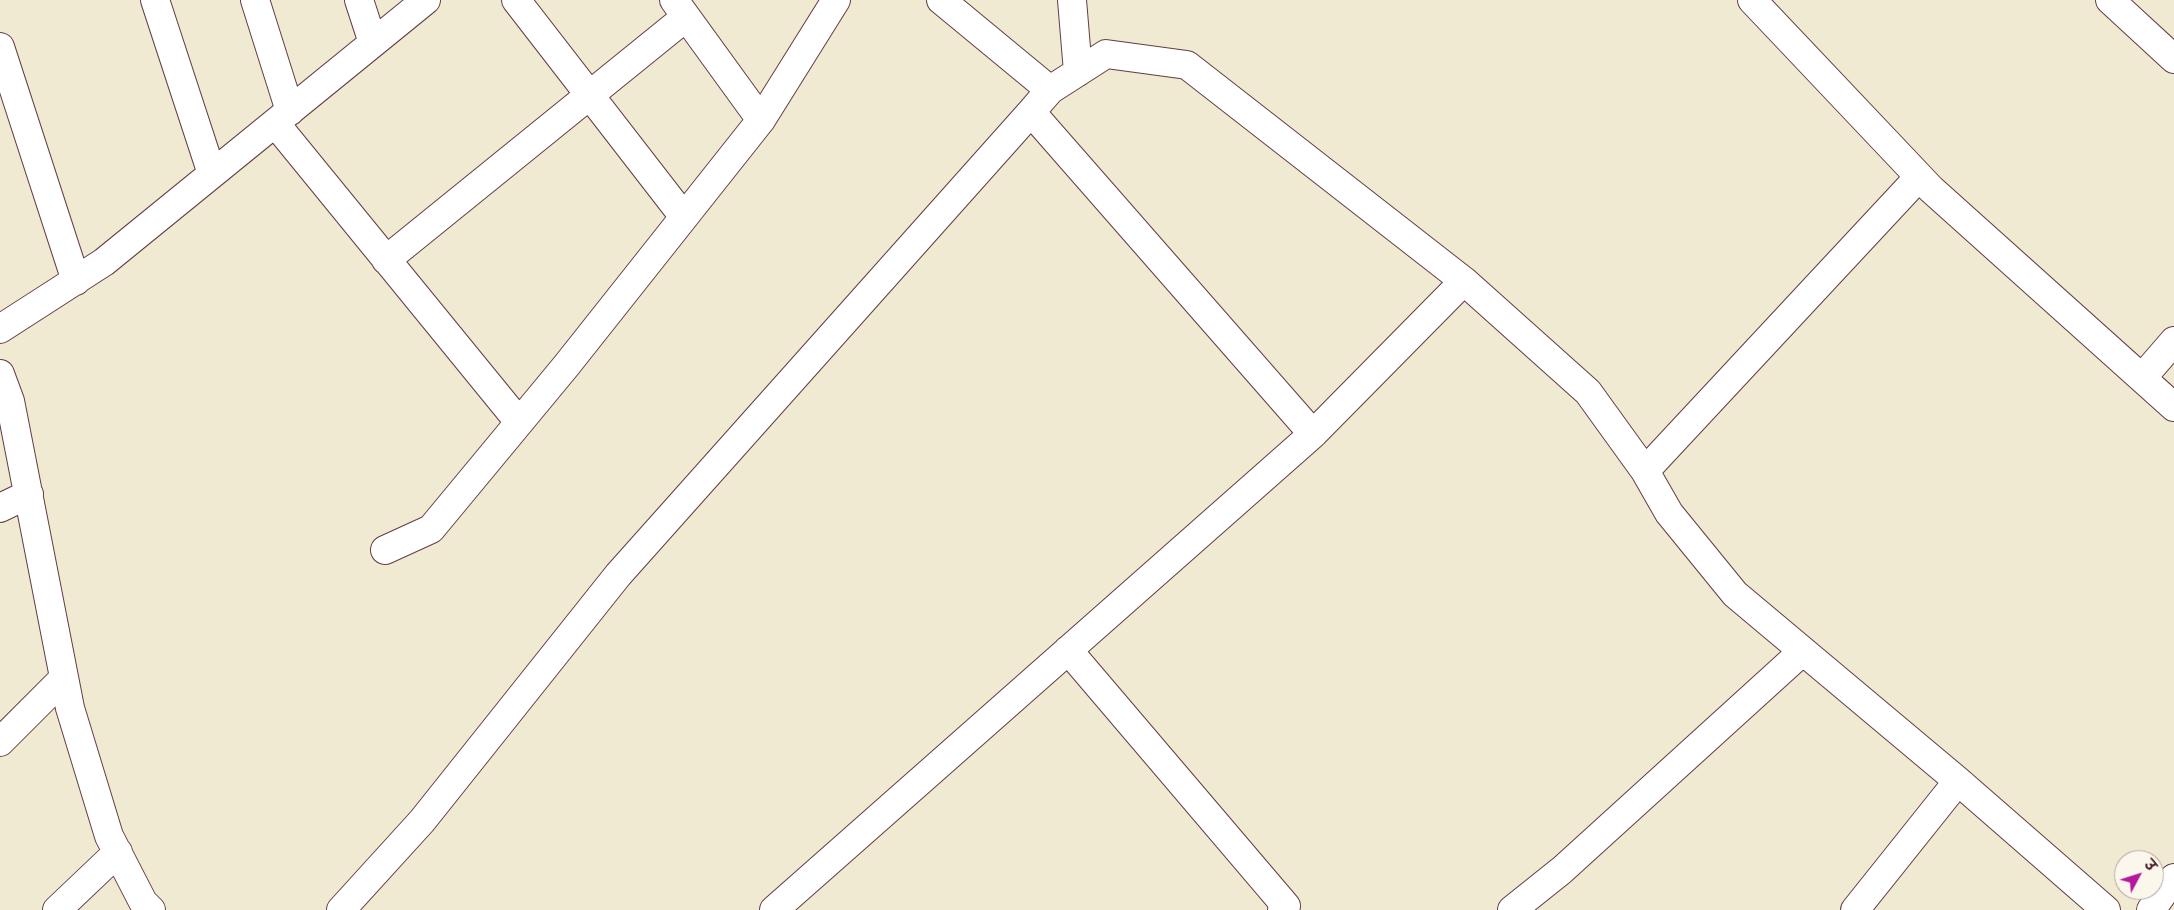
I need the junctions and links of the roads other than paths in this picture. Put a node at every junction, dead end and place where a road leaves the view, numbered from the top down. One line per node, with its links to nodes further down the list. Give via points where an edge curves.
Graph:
1 (155, 0): 21 (street)
2 (255, 0): 19 (street)
3 (359, 0): 12 (street)
4 (426, 0): 12 (street)
5 (516, 0): 17 (street)
6 (836, 0): 20 (street)
7 (941, 0): 16 (street)
8 (1072, 0): 15 (street)
9 (1752, 0): 22 (street)
10 (2110, 0): 14 (street)
11 (680, 8): 17 (street); 20 (street)
12 (373, 43): 19 (street)
13 (0, 47): 25 (street)
14 (2174, 59)
15 (1078, 72): 16 (street); 26 (street, via 1106,54 1187,65)
16 (1050, 90): 18 (street)
17 (589, 95): 23 (street); 24 (street)
18 (1031, 112): 33 (street); 47 (street, via 618,574 422,821)
19 (282, 117): 21 (street); 24 (street)
20 (761, 120): 23 (street)
21 (212, 174): 25 (street)
22 (1919, 177): 30 (street); 34 (street)
23 (684, 217): 32 (street)
24 (386, 260): 32 (street)
25 (76, 281): 27 (street)
26 (1464, 281): 33 (street); 34 (street, via 1588,392)
27 (0, 329)
28 (2174, 341): 30 (street)
29 (0, 374): 35 (street, via 10,401)
30 (2142, 378): 31 (street)
31 (2174, 407)
32 (519, 422): 37 (street, via 431,529)
33 (1313, 434): 38 (street)
34 (1645, 471): 39 (street, via 1669,513 1735,594)
35 (28, 494): 36 (street); 40 (street)
36 (0, 508)
37 (385, 550)
38 (1068, 650): 48 (street); 49 (street, via 1286,906)
39 (1803, 651): 42 (street); 50 (street, via 1562,870)
40 (64, 678): 41 (street); 43 (street, via 109,836)
41 (0, 742)
42 (1958, 780): 51 (street); 52 (street)
43 (118, 852): 45 (street); 46 (street, via 143,902)
44 (2174, 878): 53 (street)
45 (57, 910)
46 (151, 910)
47 (340, 910)
48 (774, 910)
49 (1282, 910)
50 (1512, 910)
51 (1855, 910)
52 (2106, 910)
53 (2151, 910)

